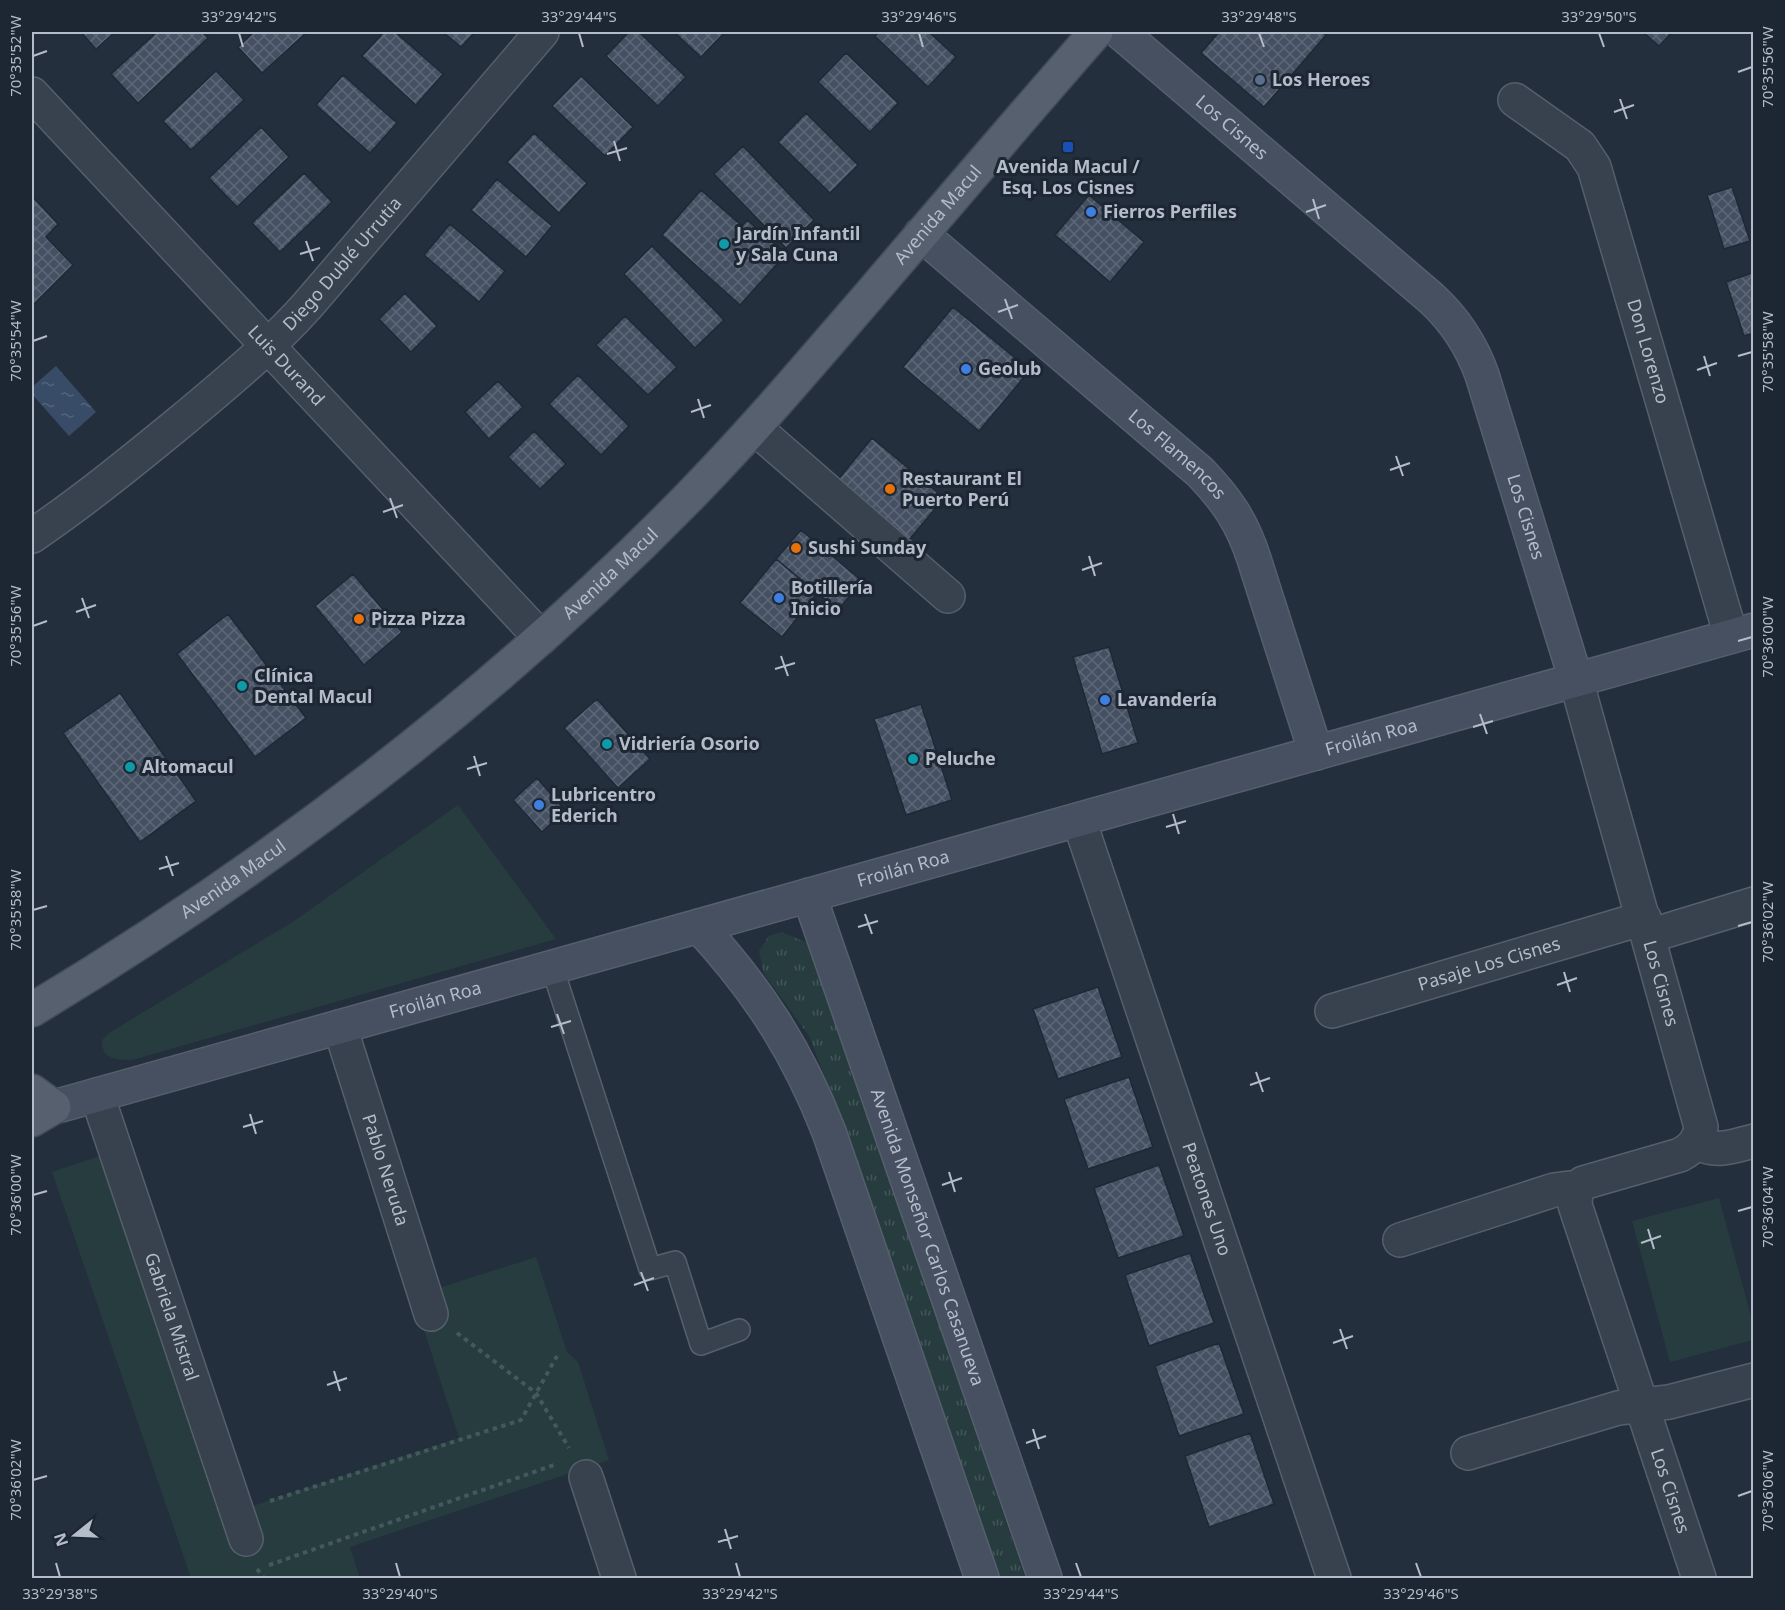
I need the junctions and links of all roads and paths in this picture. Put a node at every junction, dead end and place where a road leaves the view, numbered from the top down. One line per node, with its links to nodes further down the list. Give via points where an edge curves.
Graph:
1 (542, 32): 7 (street, Diego Dublé Urrutia)
2 (1096, 32): 6 (main road, Avenida Macul)
3 (1120, 32): 13 (main road, Los Cisnes, via 1425,293 1462,333 1482,375)
4 (32, 94): 7 (street, Luis Durand)
5 (1515, 100): 11 (street, Don Lorenzo, via 1580,146 1594,167)
6 (921, 234): 8 (main road, Avenida Macul); 14 (main road, Los Flamencos, via 1200,472 1234,512 1246,535)
7 (269, 347): 9 (street, Diego Dublé Urrutia, via 154,443); 12 (street, Luis Durand)
8 (755, 428): 10 (street); 12 (main road, Avenida Macul, via 614,571)
9 (32, 536)
10 (948, 596)
11 (1742, 633): 13 (main road, Froilán Roa)
12 (541, 638): 21 (main road, Avenida Macul, via 447,718 280,847 187,913)
13 (1576, 680): 14 (main road, Froilán Roa); 19 (street, Los Cisnes)
14 (1316, 753): 15 (main road, Froilán Roa)
15 (1079, 820): 16 (main road, Froilán Roa); 43 (street, Peatones Uno)
16 (809, 895): 18 (main road, Froilán Roa); 42 (main road, Avenida Monseñor Carlos Casanueva)
17 (1754, 904): 19 (street, Pasaje Los Cisnes)
18 (699, 926): 20 (main road, Froilán Roa); 41 (main road, via 754,991 815,1095)
19 (1647, 927): 22 (street, Pasaje Los Cisnes); 27 (street, Los Cisnes, via 1701,1120)
20 (552, 967): 23 (main road, Froilán Roa); 31 (lane, via 650,1269 675,1262 701,1344)
21 (32, 1010)
22 (1332, 1011)
23 (340, 1027): 24 (main road, Froilán Roa); 30 (street, Pablo Neruda)
24 (97, 1095): 25 (main road, Froilán Roa); 38 (street, Gabriela Mistral)
25 (39, 1106)
26 (1754, 1141): 27 (street, via 1720,1150)
27 (1696, 1142): 28 (street, via 1680,1155 1588,1181)
28 (1576, 1190): 29 (street, via 1554,1190); 35 (street, Los Cisnes, via 1575,1204)
29 (1400, 1240)
30 (431, 1314): 34 (path)
31 (739, 1330)
32 (557, 1356): 34 (path)
33 (1754, 1380): 35 (street)
34 (536, 1393): 37 (path); 38 (path, via 520,1420)
35 (1642, 1405): 36 (street, via 1618,1408); 44 (street, Los Cisnes)
36 (1468, 1453)
37 (580, 1468): 39 (path); 40 (street)
38 (242, 1525)
39 (257, 1569)
40 (619, 1578)
41 (982, 1578)
42 (1045, 1578)
43 (1334, 1578)
44 (1699, 1578)

